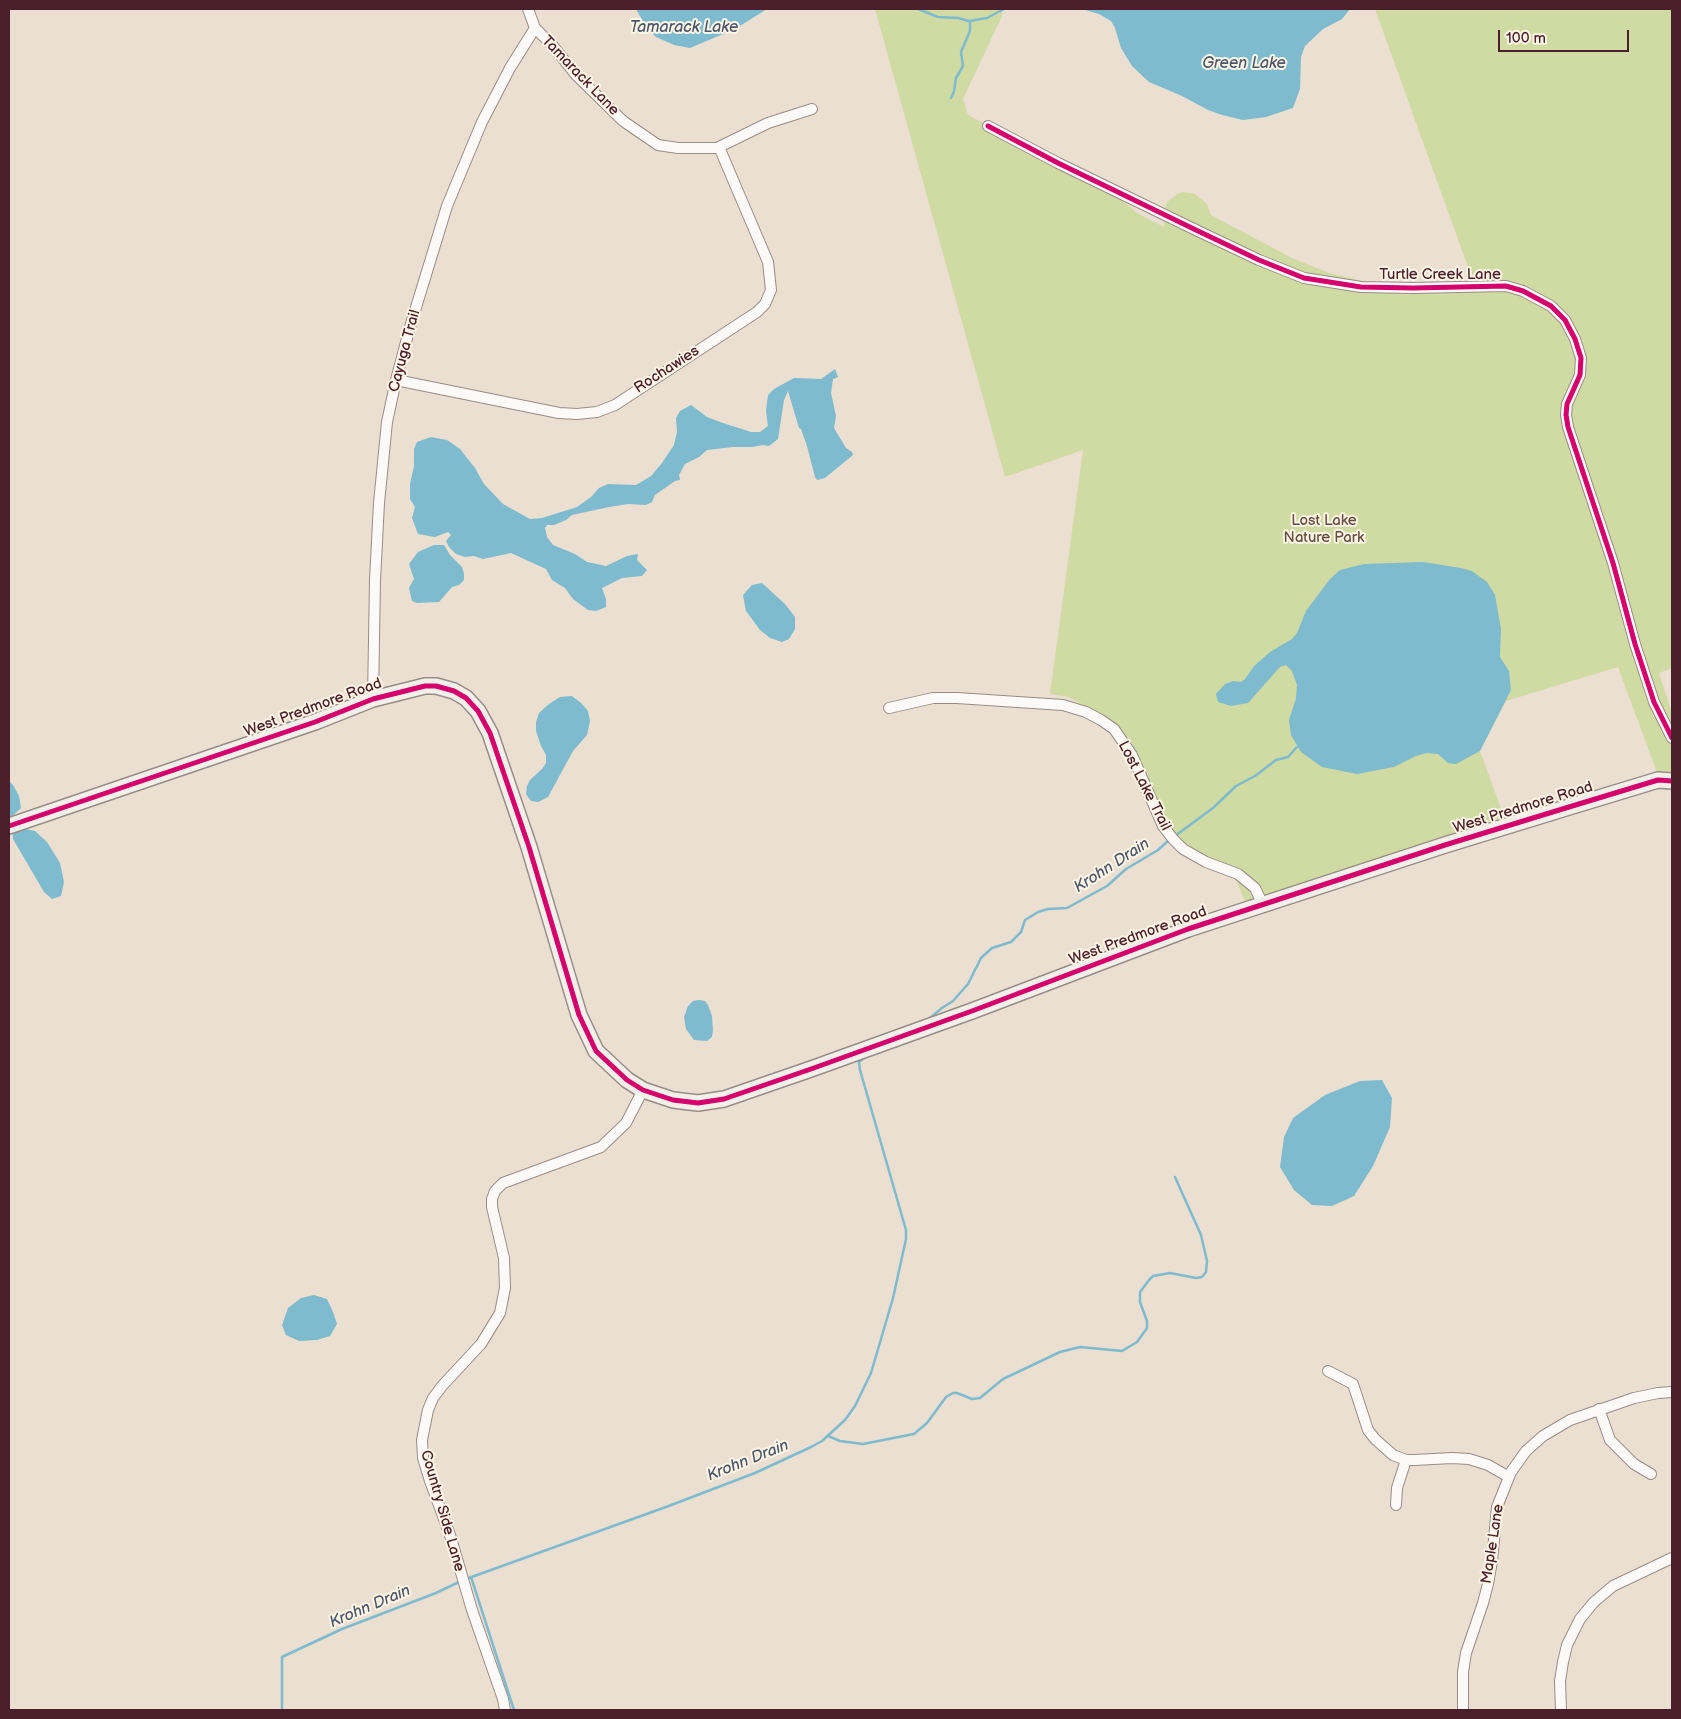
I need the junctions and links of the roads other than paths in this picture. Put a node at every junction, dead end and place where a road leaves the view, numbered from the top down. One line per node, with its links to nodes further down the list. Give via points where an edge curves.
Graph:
1 (528, 9): 2 (street, Tamarack Lane)
2 (535, 28): 5 (street, Tamarack Lane, via 623,122 647,139 658,145 678,148); 6 (street, Cayuga Trail, via 482,122 447,206)
3 (812, 109): 5 (street, Tamarack Lane, via 768,123)
4 (988, 126): 9 (street, Turtle Creek Lane, via 1198,231 1304,278 1361,287 1506,286 1550,306 1565,320 1581,358 1580,374 1567,404 1568,427 1654,702)
5 (719, 147): 6 (street, Rochawies, via 768,262 771,290 757,312 615,405 597,412 559,413)
6 (396, 380): 7 (street, Cayuga Trail, via 387,422 379,503)
7 (373, 699): 11 (street, West Predmore Road, via 315,722); 13 (street, West Predmore Road, via 407,689 436,686 466,698 478,711 492,741 529,848 578,1015 596,1051)
8 (889, 708): 12 (street, Lost Lake Trail, via 933,698 1063,705 1086,712 1114,730 1132,755 1163,826 1172,839 1206,862 1238,874 1255,888)
9 (1672, 738)
10 (1672, 781): 12 (street, West Predmore Road, via 1658,780 1562,809)
11 (9, 826)
12 (1263, 905): 13 (street, West Predmore Road, via 724,1099 698,1103 673,1100)
13 (642, 1090): 22 (street, Country Side Lane, via 626,1123 601,1147 503,1184 493,1194 492,1206 504,1258 505,1288 500,1313 480,1344 433,1398 424,1425 422,1440 426,1466)
14 (1328, 1371): 17 (street, via 1353,1384 1368,1430 1393,1455)
15 (1672, 1392): 16 (street, Maple Lane, via 1634,1398)
16 (1599, 1409): 18 (street, via 1610,1440 1634,1464); 19 (street, Maple Lane, via 1570,1420 1543,1436 1526,1451)
17 (1406, 1460): 19 (street, via 1469,1459); 20 (street, via 1397,1488)
18 (1651, 1474)
19 (1509, 1477): 23 (street, Maple Lane, via 1497,1507 1492,1561 1483,1603 1466,1653)
20 (1396, 1505)
21 (1671, 1562): 24 (street, via 1613,1586 1580,1619 1567,1645 1563,1662)
22 (505, 1710)
23 (1463, 1710)
24 (1561, 1710)

